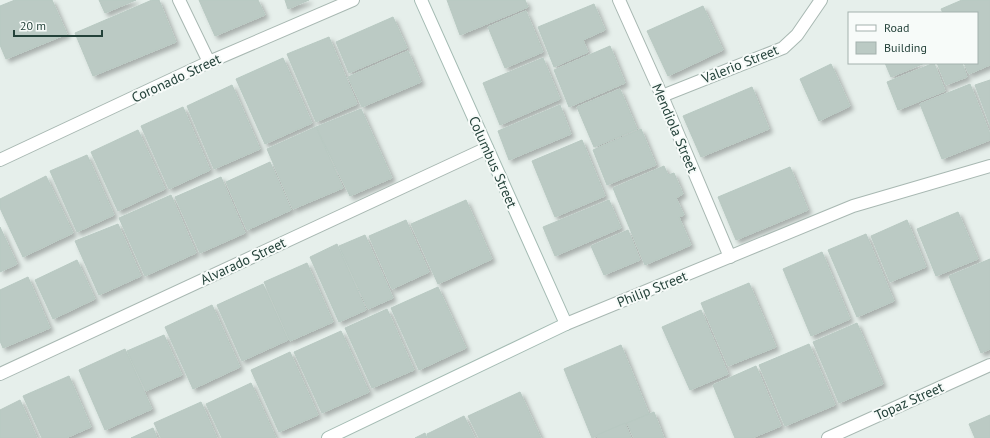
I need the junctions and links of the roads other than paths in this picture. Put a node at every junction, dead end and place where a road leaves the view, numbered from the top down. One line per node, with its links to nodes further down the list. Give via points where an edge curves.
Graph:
1 (179, 0): 6 (street)
2 (353, 0): 6 (street, Coronado Street)
3 (421, 0): 8 (street, Columbus Street)
4 (619, 0): 7 (street, Mendiola Street)
5 (821, 0): 7 (street, Valerio Street, via 797,35 782,48)
6 (209, 62): 9 (street, Coronado Street)
7 (662, 96): 11 (street, Mendiola Street)
8 (487, 148): 12 (street, Columbus Street); 14 (street, Alvarado Street)
9 (0, 159)
10 (988, 167): 11 (street, Philip Street, via 853,206)
11 (730, 257): 12 (street, Philip Street)
12 (566, 324): 15 (street, Philip Street)
13 (990, 365): 16 (street, Topaz Street)
14 (0, 374)
15 (328, 438)
16 (828, 438)

